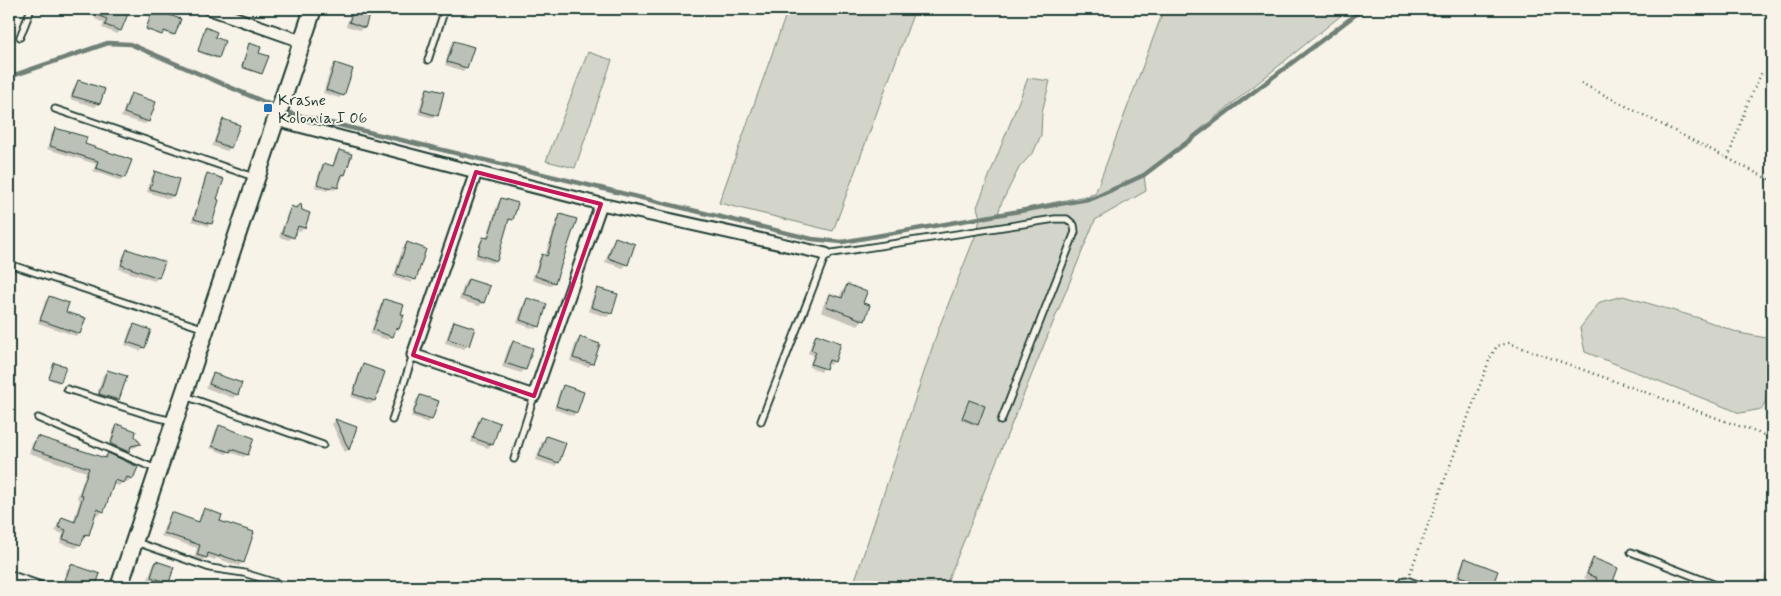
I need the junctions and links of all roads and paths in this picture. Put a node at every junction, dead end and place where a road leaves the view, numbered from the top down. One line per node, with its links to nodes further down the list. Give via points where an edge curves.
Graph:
1 (31, 9): 5 (lane)
2 (210, 9): 6 (street)
3 (313, 9): 6 (street)
4 (445, 9): 7 (lane)
5 (20, 36)
6 (301, 41): 11 (street)
7 (428, 60)
8 (1762, 72): 12 (path)
9 (1581, 83): 12 (path)
10 (56, 109): 14 (lane)
11 (276, 120): 13 (street); 14 (street)
12 (1728, 158): 15 (path)
13 (476, 172): 16 (street); 20 (street)
14 (256, 178): 19 (street)
15 (1772, 181)
16 (601, 204): 17 (street); 23 (street)
17 (826, 254): 26 (lane); 27 (lane, via 1054,219 1067,219 1074,224 1075,232)
18 (9, 264): 19 (lane)
19 (204, 330): 22 (street)
20 (413, 355): 23 (street); 25 (lane)
21 (67, 389): 28 (lane)
22 (183, 396): 28 (street); 30 (lane)
23 (534, 396): 31 (lane)
24 (38, 418): 32 (lane)
25 (392, 420)
26 (761, 421)
27 (1001, 421)
28 (174, 422): 32 (street)
29 (1772, 438): 36 (path, via 1509,342 1497,346 1490,358)
30 (323, 445)
31 (514, 459)
32 (158, 470): 33 (street)
33 (134, 542): 38 (street); 39 (lane, via 210,568 244,573)
34 (1631, 552): 42 (lane)
35 (9, 577): 37 (street)
36 (1412, 585)
37 (38, 587)
38 (119, 587)
39 (289, 587)
40 (962, 587): 41 (path, via 965,583)
41 (987, 587)
42 (1721, 587)

